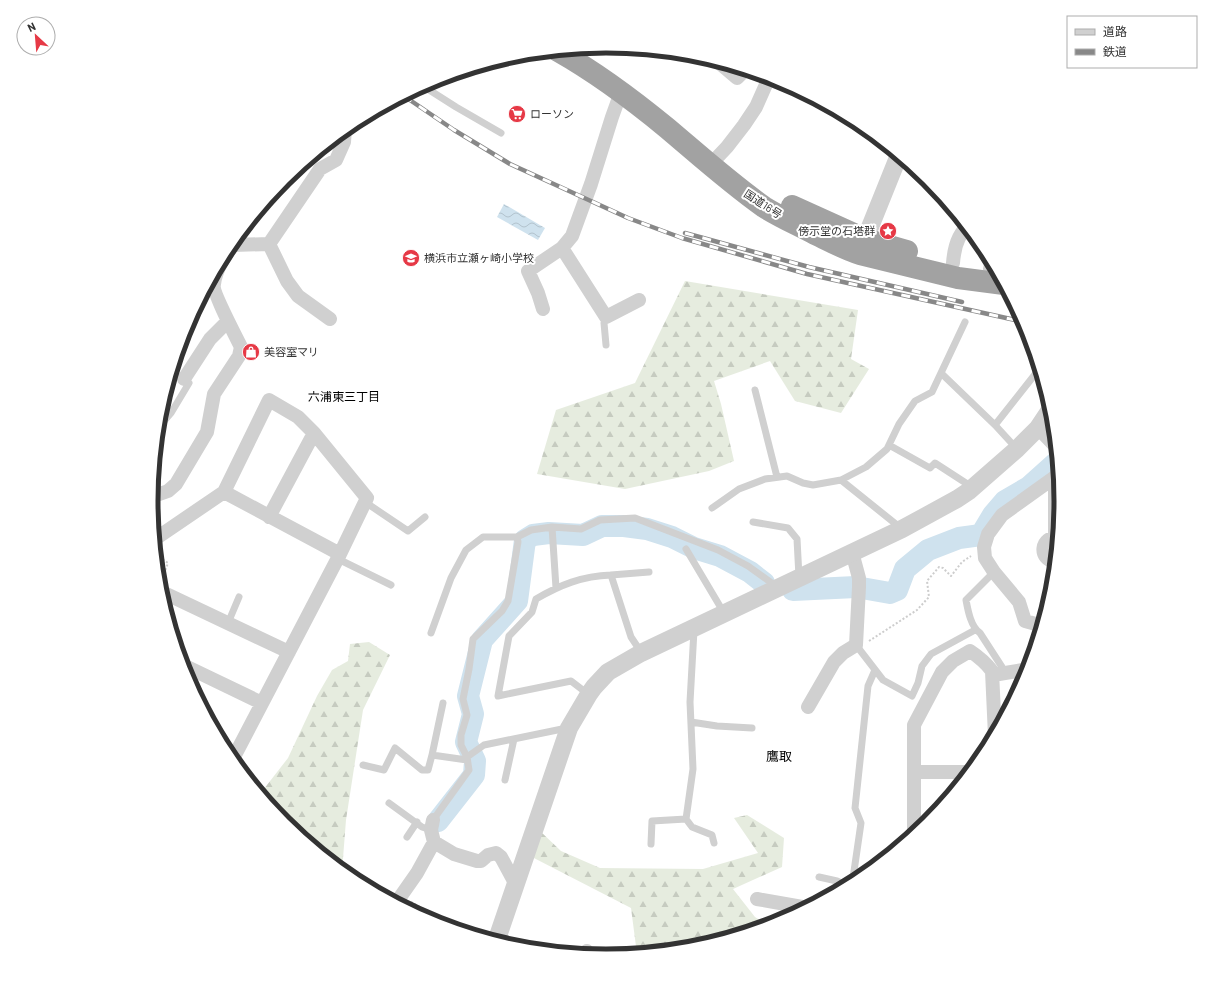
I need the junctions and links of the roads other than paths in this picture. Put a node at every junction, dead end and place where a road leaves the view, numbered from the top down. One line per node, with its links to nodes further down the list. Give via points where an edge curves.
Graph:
1 (587, 54): 10 (highway, 国道16号, via 658,103)
2 (565, 55): 7 (highway, 国道16号)
3 (727, 69): 4 (street, via 737,78)
4 (741, 74)
5 (764, 82): 10 (street, via 756,107)
6 (429, 90): 8 (lane)
7 (621, 92): 10 (highway, 国道16号, via 666,128); 16 (street, via 572,236)
8 (501, 133)
9 (344, 138): 13 (street, via 336,160 320,169)
10 (715, 160): 15 (highway, 国道16号, via 765,207 849,251)
11 (897, 160): 15 (street)
12 (964, 230): 17 (street, via 958,241)
13 (269, 244): 14 (street); 24 (street, via 287,281 298,296)
14 (239, 245)
15 (862, 247): 17 (highway, 国道16号); 19 (highway, 国道16号, via 958,278)
16 (562, 248): 22 (street, via 528,271); 23 (street)
17 (953, 263): 18 (highway, 国道16号)
18 (991, 270)
19 (992, 272)
20 (211, 291): 25 (street)
21 (639, 300): 23 (street)
22 (543, 309)
23 (606, 317): 27 (lane)
24 (330, 320)
25 (228, 322): 30 (street); 45 (street, via 241,347 238,356 214,394 207,432 176,484)
26 (965, 322): 29 (lane)
27 (606, 345)
28 (1036, 373): 34 (lane)
29 (942, 374): 34 (lane); 38 (lane, via 932,392 915,401 899,424)
30 (178, 376): 33 (lane, via 189,383)
31 (754, 390): 40 (lane)
32 (1046, 416): 35 (street)
33 (166, 419)
34 (995, 425): 39 (lane)
35 (1038, 428): 37 (street); 39 (street)
36 (314, 433): 44 (street, via 298,417 269,400); 46 (street, via 367,498); 48 (street)
37 (1051, 441)
38 (889, 445): 42 (lane, via 866,467); 43 (lane, via 930,468 935,463)
39 (1017, 449): 43 (street)
40 (777, 477): 42 (lane, via 787,476 813,485); 47 (lane, via 739,489)
41 (1054, 477): 61 (street, via 1002,515 988,534 984,547 985,558)
42 (841, 480): 52 (lane)
43 (973, 488): 52 (street)
44 (224, 492): 48 (street); 53 (street)
45 (158, 495)
46 (366, 502): 49 (lane, via 408,531); 58 (street)
47 (712, 508)
48 (269, 517): 58 (street)
49 (425, 517)
50 (754, 522): 63 (lane, via 788,528 797,539)
51 (553, 527): 54 (lane, via 531,530); 65 (lane); 66 (lane, via 580,529 600,520 635,518 718,550 748,566)
52 (902, 529): 57 (street)
53 (160, 536)
54 (517, 537): 74 (lane, via 483,537 466,550 451,578); 93 (lane, via 508,601 502,611 473,639 462,699 467,715 461,745)
55 (1053, 538): 59 (street, via 1044,544 1043,550)
56 (686, 549): 69 (lane)
57 (852, 552): 63 (street); 75 (street, via 859,578)
58 (339, 557): 64 (lane); 76 (street)
59 (1051, 562)
60 (649, 572): 62 (lane)
61 (994, 572): 71 (street, via 1019,602 1025,622); 73 (lane, via 966,600)
62 (611, 575): 65 (lane, via 595,575); 77 (lane, via 631,637)
63 (799, 577): 66 (street)
64 (391, 585)
65 (556, 588): 82 (lane, via 536,599 532,612 509,636 498,696 571,681)
66 (778, 588): 69 (street)
67 (167, 589): 70 (street)
68 (239, 597): 70 (lane)
69 (724, 613): 72 (street)
70 (228, 623): 76 (street)
71 (1038, 625)
72 (694, 627): 77 (street); 86 (lane, via 690,702)
73 (976, 630): 79 (lane, via 931,654 922,666 912,696 883,680); 81 (lane, via 1002,667)
74 (431, 633)
75 (858, 646): 79 (lane); 85 (street, via 834,662)
76 (289, 652): 83 (street)
77 (641, 653): 82 (street, via 608,672)
78 (191, 670): 83 (street)
79 (875, 670): 106 (lane, via 868,686 856,808 861,823)
80 (1022, 670): 81 (street)
81 (998, 674): 87 (street); 95 (street, via 970,651 953,661 942,672 914,724)
82 (589, 694): 88 (street)
83 (262, 703): 91 (street)
84 (443, 703): 92 (lane)
85 (808, 707)
86 (692, 722): 89 (lane); 99 (lane, via 693,769)
87 (996, 725)
88 (569, 728): 90 (lane); 108 (street)
89 (752, 728)
90 (514, 739): 93 (lane, via 484,745); 97 (lane)
91 (236, 754)
92 (432, 755): 93 (lane); 94 (lane, via 428,770 422,770 395,748 384,770)
93 (467, 758): 102 (lane, via 469,770)
94 (362, 765)
95 (914, 772): 96 (street); 101 (street)
96 (964, 772)
97 (505, 780)
98 (389, 803): 100 (lane)
99 (686, 819): 104 (lane, via 692,827 712,835); 105 (lane, via 652,821)
100 (417, 822): 102 (lane); 103 (lane)
101 (914, 828)
102 (433, 831): 108 (street, via 454,854 481,861 496,853 501,857); 111 (street, via 417,873)
103 (407, 837)
104 (714, 843)
105 (651, 844)
106 (853, 876)
107 (819, 877): 109 (lane)
108 (515, 883): 113 (street)
109 (842, 883)
110 (757, 899): 112 (street)
111 (399, 900)
112 (799, 906)
113 (497, 937)

